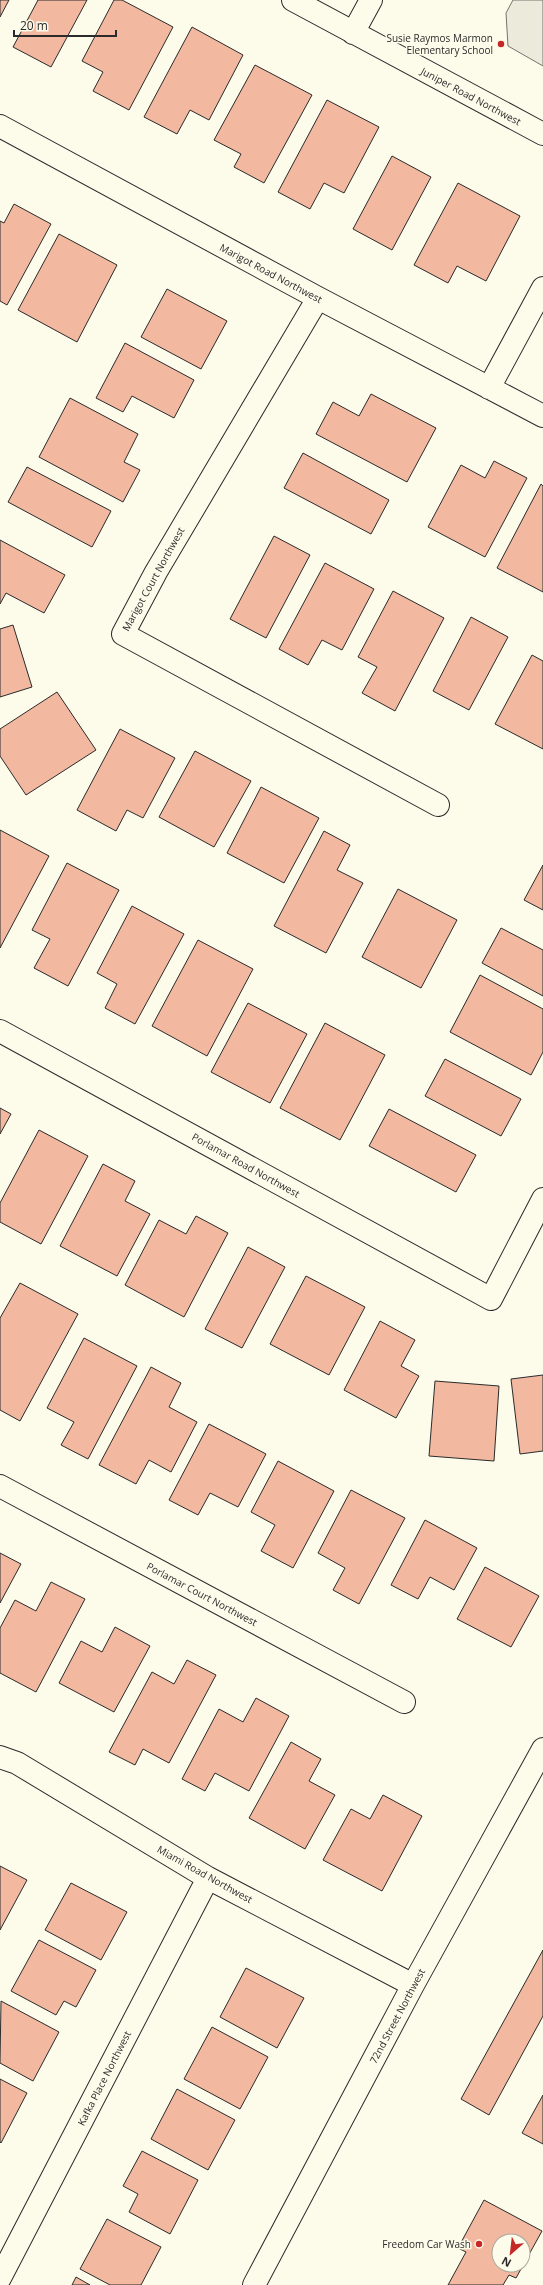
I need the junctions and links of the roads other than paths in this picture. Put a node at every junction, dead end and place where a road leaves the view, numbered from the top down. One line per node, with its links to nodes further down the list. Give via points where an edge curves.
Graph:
1 (293, 0): 3 (street, Juniper Road Northwest)
2 (371, 0): 3 (street)
3 (354, 33): 5 (street, Juniper Road Northwest)
4 (0, 126): 7 (street, Marigot Road Northwest)
5 (543, 134)
6 (543, 288): 8 (street)
7 (318, 298): 8 (street, Marigot Road Northwest); 10 (street, Marigot Court Northwest, via 156,572 123,634)
8 (489, 388): 9 (street, Marigot Road Northwest)
9 (543, 416)
10 (438, 805)
11 (0, 1032): 12 (street, Porlamar Road Northwest, via 491,1299)
12 (543, 1199)
13 (0, 1486): 14 (street, Porlamar Court Northwest)
14 (404, 1702)
15 (543, 1749): 18 (street, 72nd Street Northwest)
16 (0, 1757): 17 (street, Miami Road Northwest, via 17,1763)
17 (208, 1878): 18 (street, Miami Road Northwest); 19 (street, Kafka Place Northwest)
18 (413, 1985): 20 (street, 72nd Street Northwest)
19 (0, 2278)
20 (254, 2285)

